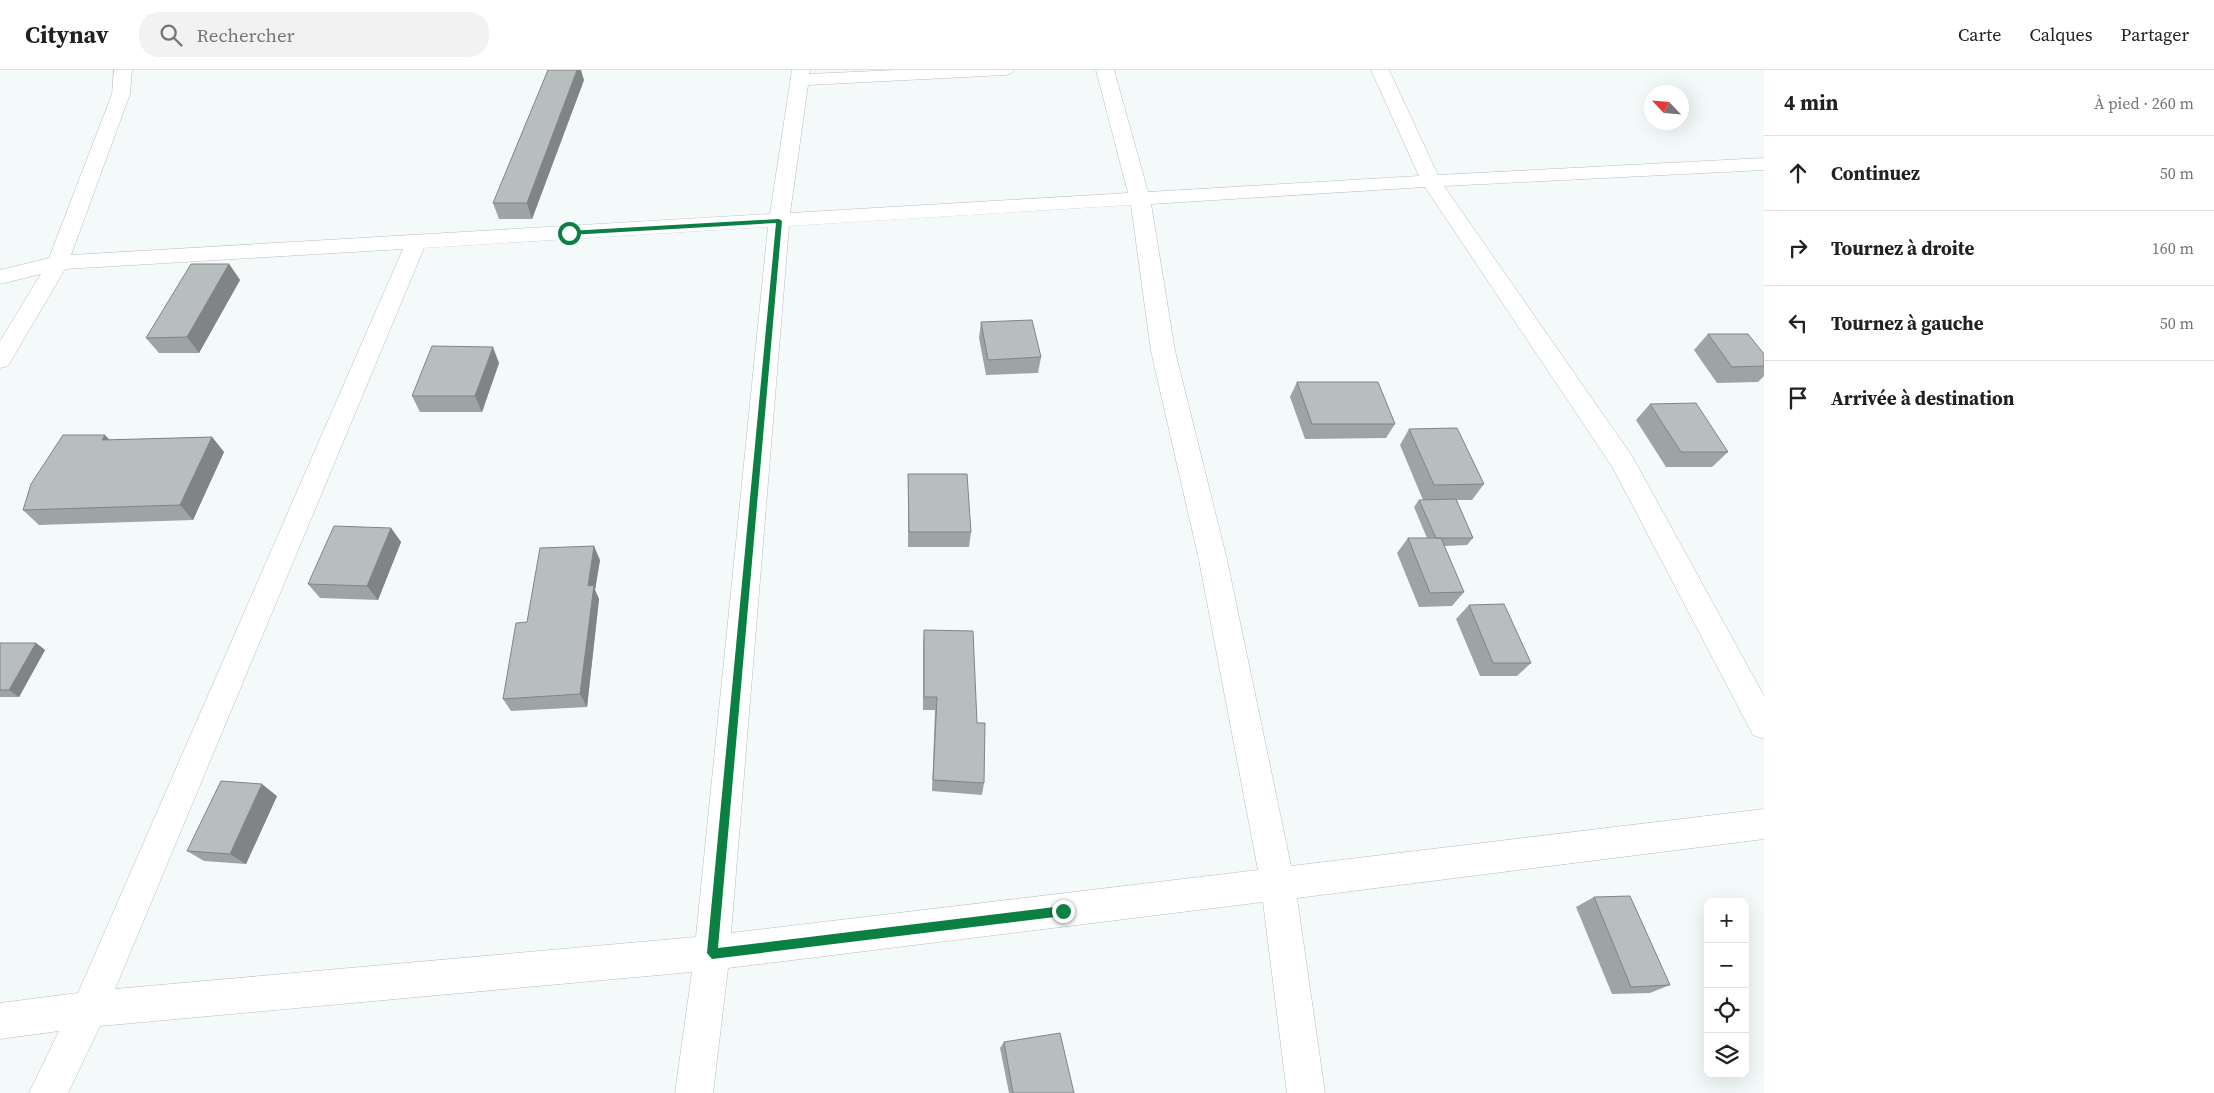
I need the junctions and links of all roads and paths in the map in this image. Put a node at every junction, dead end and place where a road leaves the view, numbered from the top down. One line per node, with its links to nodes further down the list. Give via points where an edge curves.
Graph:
1 (123, 70): 11 (street, via 121,94)
2 (1004, 70): 5 (street)
3 (1105, 70): 8 (street)
4 (1380, 70): 7 (street)
5 (800, 75): 9 (street)
6 (1764, 164): 7 (street)
7 (1431, 181): 8 (street); 14 (street, via 1623,463)
8 (1140, 199): 9 (street); 16 (street, via 1163,351 1213,560)
9 (779, 221): 10 (street); 17 (street)
10 (416, 242): 11 (street); 18 (street)
11 (58, 264): 12 (street); 13 (street)
12 (0, 277)
13 (0, 360)
14 (1764, 726)
15 (1764, 824): 16 (street)
16 (1278, 885): 17 (street); 22 (street)
17 (712, 953): 18 (street); 21 (street)
18 (89, 1008): 19 (street); 20 (street)
19 (0, 1021)
20 (48, 1093)
21 (694, 1093)
22 (1306, 1093)

